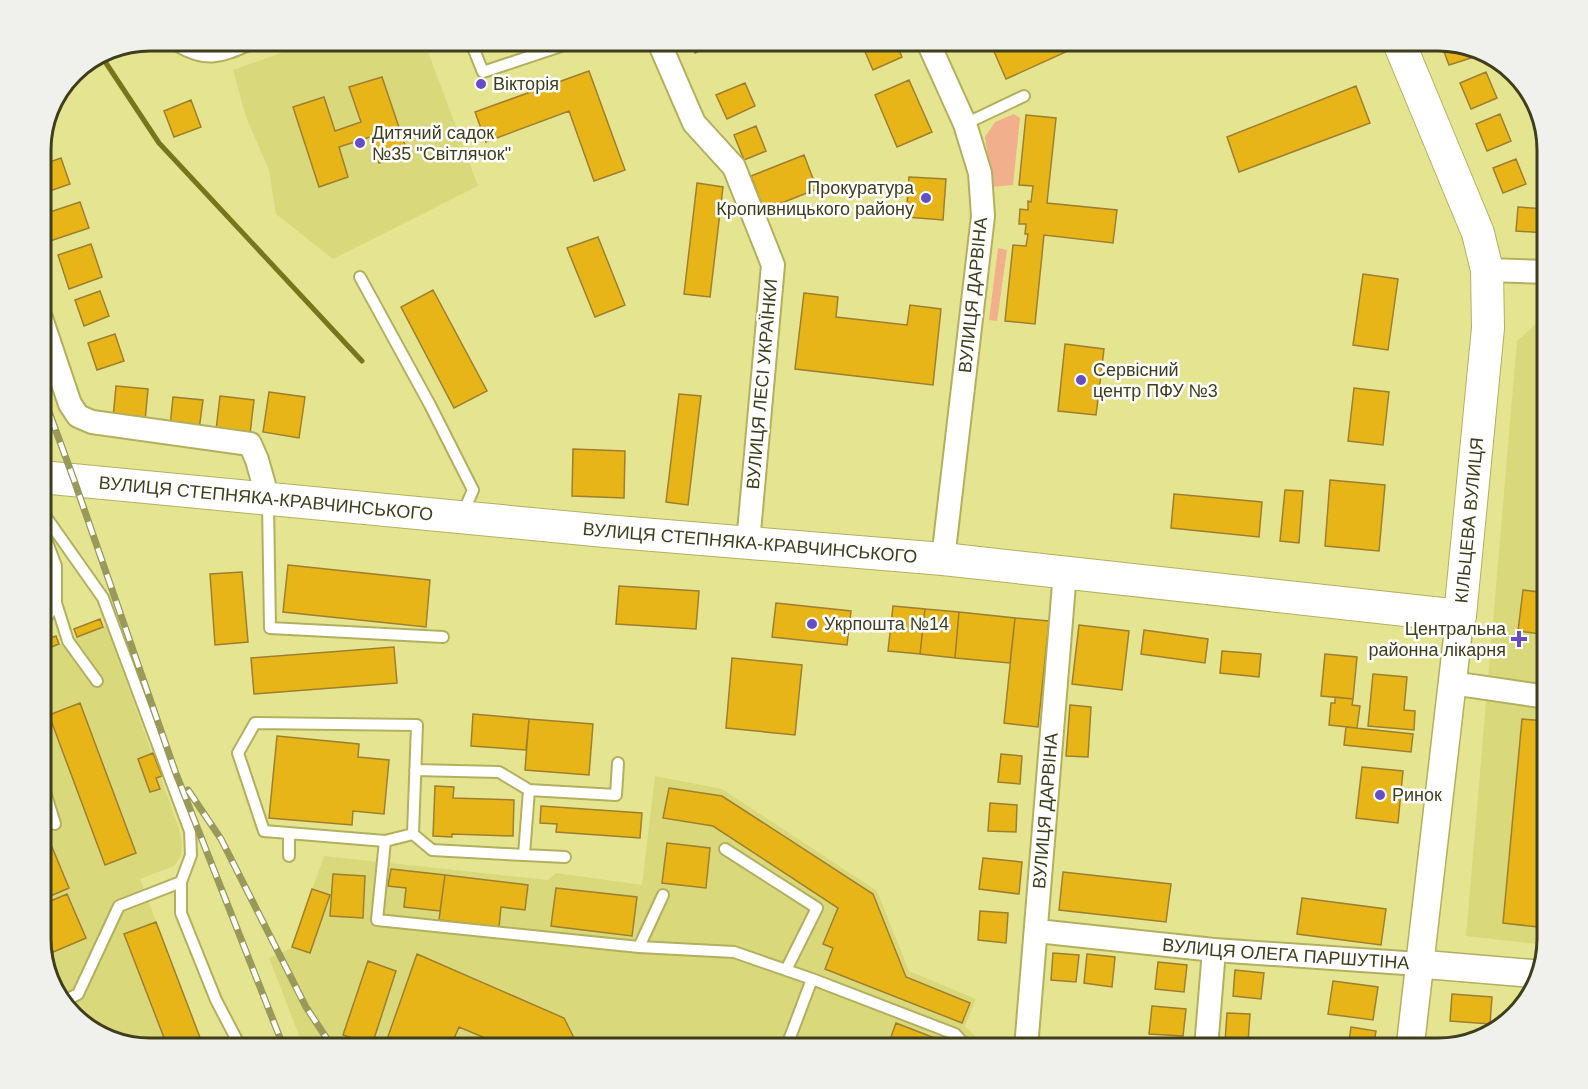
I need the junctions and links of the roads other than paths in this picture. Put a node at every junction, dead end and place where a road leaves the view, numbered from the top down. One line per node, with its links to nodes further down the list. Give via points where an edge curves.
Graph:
1 (474, 51): 2 (lane, via 483,72)
2 (546, 51)
3 (663, 51): 16 (street, ВУЛИЦЯ ЛЕСІ УКРАЇНКИ, via 694,123 734,167 773,265)
4 (932, 51): 7 (street, ВУЛИЦЯ ДАРВІНА)
5 (1403, 51): 8 (main road, КІЛЬЦЕВА ВУЛИЦЯ, via 1478,233)
6 (1024, 96): 7 (lane)
7 (965, 124): 18 (street, ВУЛИЦЯ ДАРВІНА, via 980,173 983,216)
8 (1487, 270): 9 (street); 22 (main road, КІЛЬЦЕВА ВУЛИЦЯ, via 1488,328)
9 (1537, 272)
10 (360, 277): 14 (lane, via 473,490)
11 (51, 348): 13 (street, via 70,404 78,416 92,422 250,444)
12 (51, 478): 13 (main road, ВУЛИЦЯ СТЕПНЯКА-КРАВЧИНСЬКОГО)
13 (268, 500): 14 (main road, ВУЛИЦЯ СТЕПНЯКА-КРАВЧИНСЬКОГО); 23 (lane, via 270,628)
14 (462, 516): 16 (main road, ВУЛИЦЯ СТЕПНЯКА-КРАВЧИНСЬКОГО)
15 (51, 524): 39 (lane, via 104,598 190,831 191,855)
16 (748, 543): 18 (main road, ВУЛИЦЯ СТЕПНЯКА-КРАВЧИНСЬКОГО)
17 (51, 553): 20 (lane, via 56,566)
18 (943, 559): 19 (main road, ВУЛИЦЯ СТЕПНЯКА-КРАВЧИНСЬКОГО)
19 (1065, 572): 22 (main road, ВУЛИЦЯ СТЕПНЯКА-КРАВЧИНСЬКОГО); 41 (street, ВУЛИЦЯ ДАРВІНА)
20 (56, 603): 21 (lane); 24 (lane, via 68,641)
21 (51, 611)
22 (1460, 616): 25 (street, КІЛЬЦЕВА ВУЛИЦЯ)
23 (443, 637)
24 (97, 681)
25 (1452, 683): 26 (street); 44 (street, КІЛЬЦЕВА ВУЛИЦЯ)
26 (1537, 695)
27 (618, 763): 29 (lane, via 616,795)
28 (415, 770): 29 (lane, via 499,772); 32 (lane, via 417,725 255,723 238,753 264,831); 33 (lane)
29 (529, 790): 36 (lane)
30 (51, 811): 31 (lane)
31 (55, 824)
32 (289, 833): 34 (lane); 37 (lane)
33 (413, 834): 34 (lane); 36 (lane, via 432,850)
34 (385, 841): 42 (lane, via 377,920)
35 (725, 849): 45 (lane, via 817,908)
36 (524, 855): 38 (lane)
37 (290, 856)
38 (565, 857)
39 (181, 882): 48 (lane, via 119,906 78,994); 49 (lane, via 181,913)
40 (663, 895): 42 (lane)
41 (1038, 931): 43 (street, ВУЛИЦЯ ОЛЕГА ПАРШУТІНА); 52 (street, ВУЛИЦЯ ДАРВІНА)
42 (639, 947): 45 (lane, via 734,952)
43 (1214, 950): 44 (street, ВУЛИЦЯ ОЛЕГА ПАРШУТІНА); 53 (street)
44 (1419, 964): 46 (street, ВУЛИЦЯ ОЛЕГА ПАРШУТІНА); 54 (street, КІЛЬЦЕВА ВУЛИЦЯ)
45 (786, 970): 47 (lane)
46 (1531, 974)
47 (812, 979): 50 (lane); 51 (lane)
48 (70, 998)
49 (236, 1038)
50 (790, 1038)
51 (959, 1038)
52 (1027, 1038)
53 (1207, 1038)
54 (1411, 1038)

